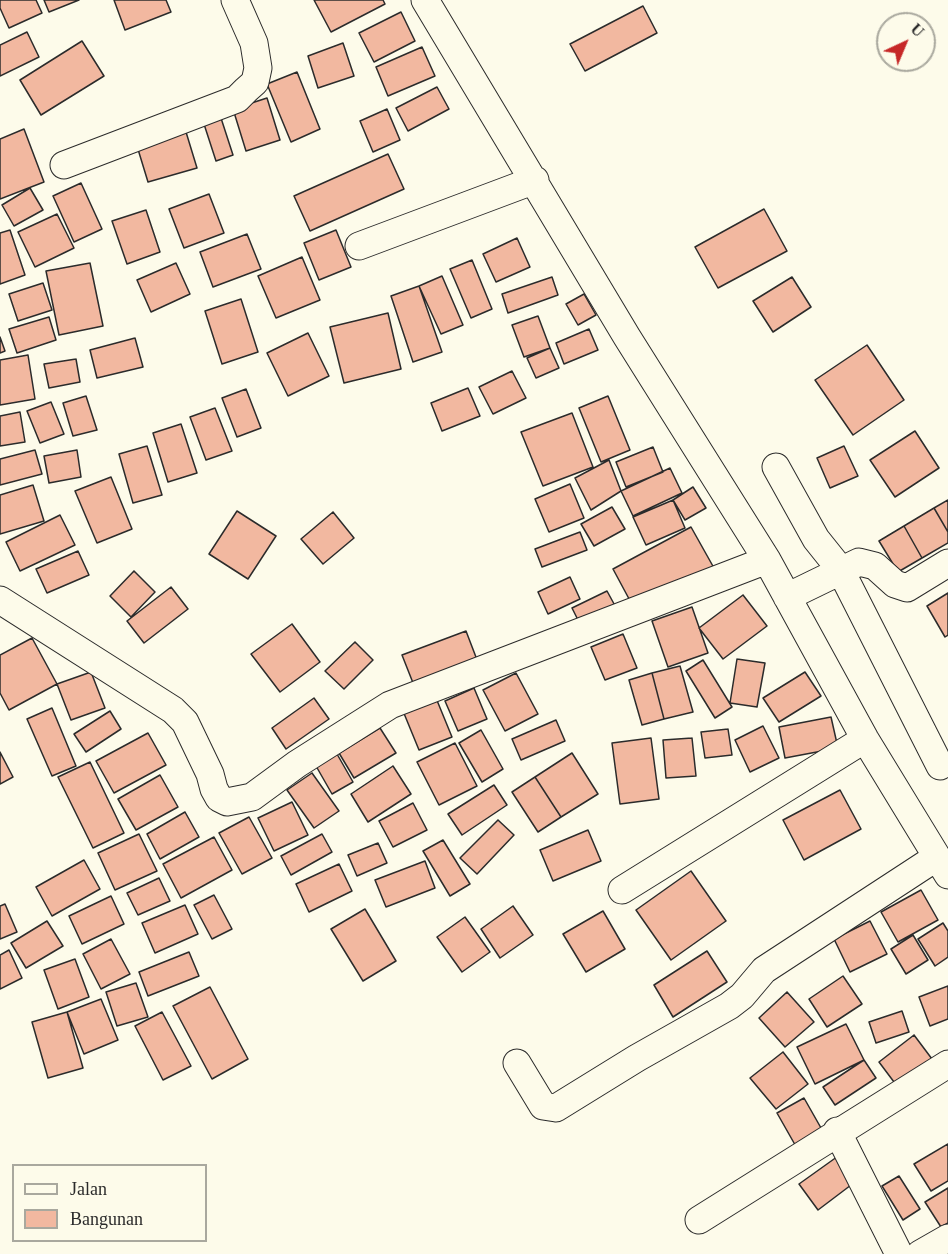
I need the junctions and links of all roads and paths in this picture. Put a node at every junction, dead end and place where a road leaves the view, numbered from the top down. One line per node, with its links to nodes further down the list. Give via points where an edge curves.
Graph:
1 (235, 0): 3 (street, via 254,43 258,68 255,82 237,99)
2 (425, 0): 4 (street)
3 (64, 165)
4 (535, 180): 5 (street); 7 (street, via 627,337)
5 (359, 246)
6 (776, 467): 9 (street, via 816,539)
7 (767, 561): 10 (street); 11 (street, via 390,705 252,797 227,802 219,798 185,722 173,710)
8 (948, 563): 9 (street, via 907,588 896,585 867,563 859,562)
9 (826, 576): 10 (street); 13 (street)
10 (788, 597): 12 (street)
11 (0, 600)
12 (865, 739): 14 (street); 15 (street)
13 (940, 766)
14 (942, 866): 16 (street, via 764,970 729,1006 556,1108 543,1106)
15 (622, 890)
16 (517, 1063)
17 (948, 1064): 18 (street)
18 (837, 1131): 19 (street); 21 (street)
19 (699, 1220)
20 (948, 1238): 22 (street)
21 (899, 1254)
22 (920, 1254)

